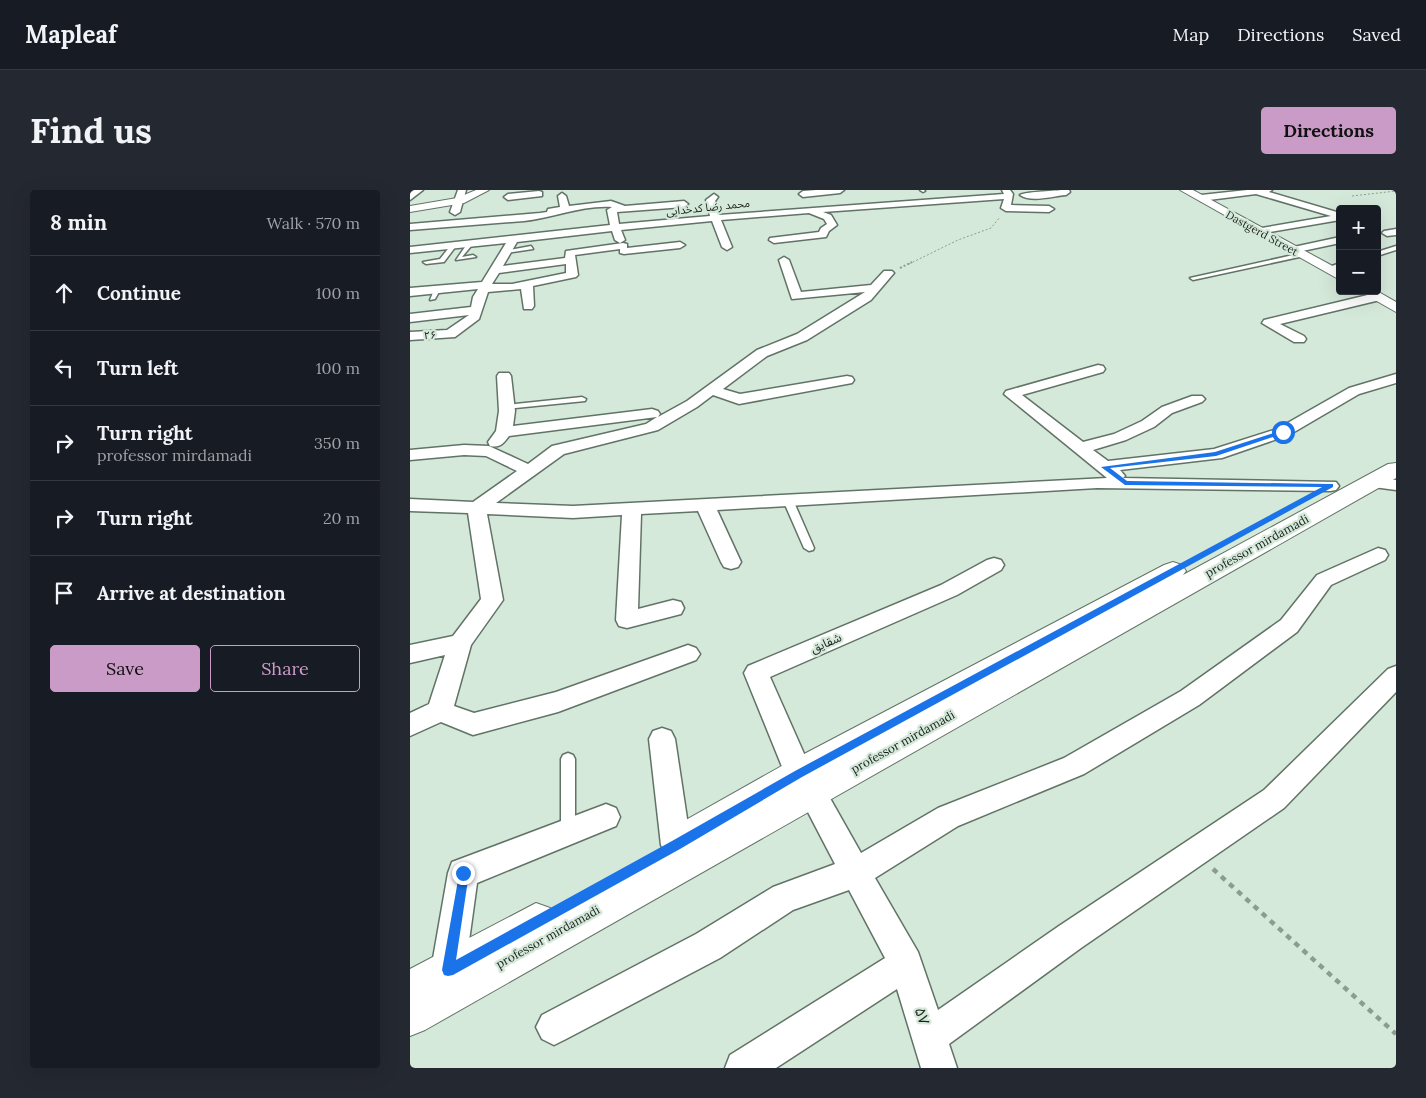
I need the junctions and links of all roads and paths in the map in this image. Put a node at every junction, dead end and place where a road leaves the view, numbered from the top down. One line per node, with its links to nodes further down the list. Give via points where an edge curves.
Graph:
1 (419, 190): 9 (street); 15 (street)
2 (484, 190): 13 (main road)
3 (518, 190): 25 (street)
4 (840, 190): 23 (street)
5 (1065, 190): 11 (street, محمد رضا کدخدایی, via 1035,196)
6 (1184, 190): 18 (main road, Dastgerd Street)
7 (1269, 190): 10 (street)
8 (1396, 190): 14 (path)
9 (410, 191)
10 (1255, 191): 18 (street); 35 (street)
11 (1007, 193): 20 (street, محمد رضا کدخدایی); 29 (street)
12 (539, 194): 25 (street)
13 (461, 196): 30 (main road); 33 (street)
14 (1352, 196)
15 (410, 197)
16 (624, 197): 19 (street)
17 (714, 197): 36 (street, via 710,200)
18 (1201, 198): 41 (main road, Dastgerd Street)
19 (588, 199)
20 (947, 199): 24 (street, محمد رضا کدخدایی); 27 (street)
21 (685, 200): 22 (street)
22 (657, 201): 28 (street); 38 (street, via 669,211)
23 (805, 201): 24 (street, محمد رضا کدخدایی, via 864,206); 36 (street, محمد رضا کدخدایی); 43 (street, via 828,217 832,225 824,230 823,235)
24 (913, 201): 32 (street)
25 (507, 203): 34 (street); 39 (street)
26 (562, 204): 28 (street, via 612,204); 34 (street); 34 (street, via 552,215)
27 (955, 207)
28 (622, 208): 40 (street, via 612,210)
29 (1006, 208): 31 (street); 63 (path, via 991,228)
30 (410, 210)
31 (1049, 210)
32 (924, 211)
33 (455, 212)
34 (543, 215)
35 (1336, 216)
36 (715, 218): 38 (street, محمد رضا کدخدایی); 48 (street)
37 (1336, 218): 41 (street)
38 (670, 223): 40 (street, محمد رضا کدخدایی)
39 (411, 224)
40 (615, 227): 42 (street, محمد رضا کدخدایی); 53 (street)
41 (1259, 231): 54 (main road, Dastgerd Street)
42 (514, 239): 45 (street, محمد رضا کدخدایی, via 489,239); 52 (street)
43 (774, 240)
44 (1336, 241): 54 (street)
45 (469, 245): 47 (street, محمد رضا کدخدایی); 56 (lane, via 458,259)
46 (680, 245): 53 (street)
47 (453, 246): 51 (street, محمد رضا کدخدایی); 59 (lane, via 442,260)
48 (727, 247)
49 (531, 248): 52 (lane)
50 (1396, 248): 55 (lane)
51 (410, 250)
52 (508, 251): 62 (street)
53 (624, 252): 57 (street, via 570,253)
54 (1298, 253): 61 (main road, Dastgerd Street); 65 (lane)
55 (1381, 253)
56 (473, 257)
57 (570, 260): 62 (street); 66 (street, via 572,275)
58 (784, 260): 68 (street, via 796,296)
59 (426, 262)
60 (1336, 266): 61 (lane)
61 (1327, 269): 64 (main road, Dastgerd Street)
62 (496, 270): 67 (street)
63 (888, 274): 68 (street)
64 (1336, 274)
65 (1193, 278)
66 (527, 283): 67 (street, via 512,287); 72 (street)
67 (486, 287): 69 (street, via 435,294); 74 (street)
68 (874, 288): 76 (street, via 867,297)
69 (410, 292)
70 (1367, 295): 79 (street, via 1268,323)
71 (1373, 295): 73 (main road)
72 (528, 306)
73 (1396, 308)
74 (476, 310): 77 (street); 78 (street, ۲۶, via 475,316 450,334)
75 (870, 310): 76 (street)
76 (842, 312): 81 (street, via 802,337 762,353)
77 (410, 318)
78 (410, 336)
79 (1299, 339)
80 (736, 349): 81 (street)
81 (746, 365): 86 (street)
82 (1098, 369): 92 (street, via 1011,394)
83 (504, 376): 89 (street)
84 (1396, 378): 96 (street, via 1354,391 1283,432 1216,454)
85 (846, 380): 86 (street, via 739,399)
86 (712, 390): 90 (street)
87 (582, 399): 89 (lane)
88 (1197, 399): 92 (street, via 1167,410 1148,424 1120,437)
89 (506, 407): 91 (street)
90 (680, 411): 91 (street); 97 (street, via 652,426 558,450)
91 (504, 432): 94 (street)
92 (1080, 448): 96 (street)
93 (1396, 448): 100 (main road, professor mirdamadi)
94 (488, 451): 95 (street); 97 (street)
95 (410, 455)
96 (1104, 467): 99 (street)
97 (529, 471): 104 (street)
98 (1388, 479): 119 (main road, professor mirdamadi)
99 (1125, 483): 100 (street); 101 (street)
100 (1330, 486): 119 (main road, professor mirdamadi)
101 (788, 500): 103 (street); 106 (lane)
102 (410, 505): 104 (street)
103 (705, 505): 105 (street); 108 (street)
104 (477, 508): 105 (street, via 573,512); 111 (street, via 492,600)
105 (632, 509): 110 (street, via 628,620)
106 (809, 548)
107 (1378, 555): 124 (street, via 1324,580 1289,626 1190,698 1074,766 948,817)
108 (731, 562)
109 (994, 565): 119 (street, شقایق, via 949,590 756,673)
110 (673, 608)
111 (460, 644): 112 (street); 115 (street)
112 (410, 654)
113 (688, 654): 115 (street, via 558,702 473,724)
114 (1393, 683): 123 (street, via 1274,798)
115 (440, 712): 116 (street)
116 (410, 725)
117 (662, 739): 122 (street)
118 (568, 759): 121 (lane)
119 (805, 783): 122 (main road, professor mirdamadi); 124 (street, ۵۷); 128 (main road, professor mirdamadi, via 684,861)
120 (606, 817): 121 (street)
121 (568, 832): 126 (street, via 463,873)
122 (676, 845): 126 (main road, professor mirdamadi)
123 (1194, 853): 130 (path); 131 (street, via 1078,932)
124 (856, 872): 125 (street, ۵۷); 129 (street, via 784,898 708,946)
125 (906, 964): 131 (street, ۵۷); 132 (street)
126 (448, 970): 127 (main road, professor mirdamadi)
127 (410, 992)
128 (410, 1014)
129 (554, 1027)
130 (1396, 1034)
131 (934, 1052)
132 (743, 1068)

